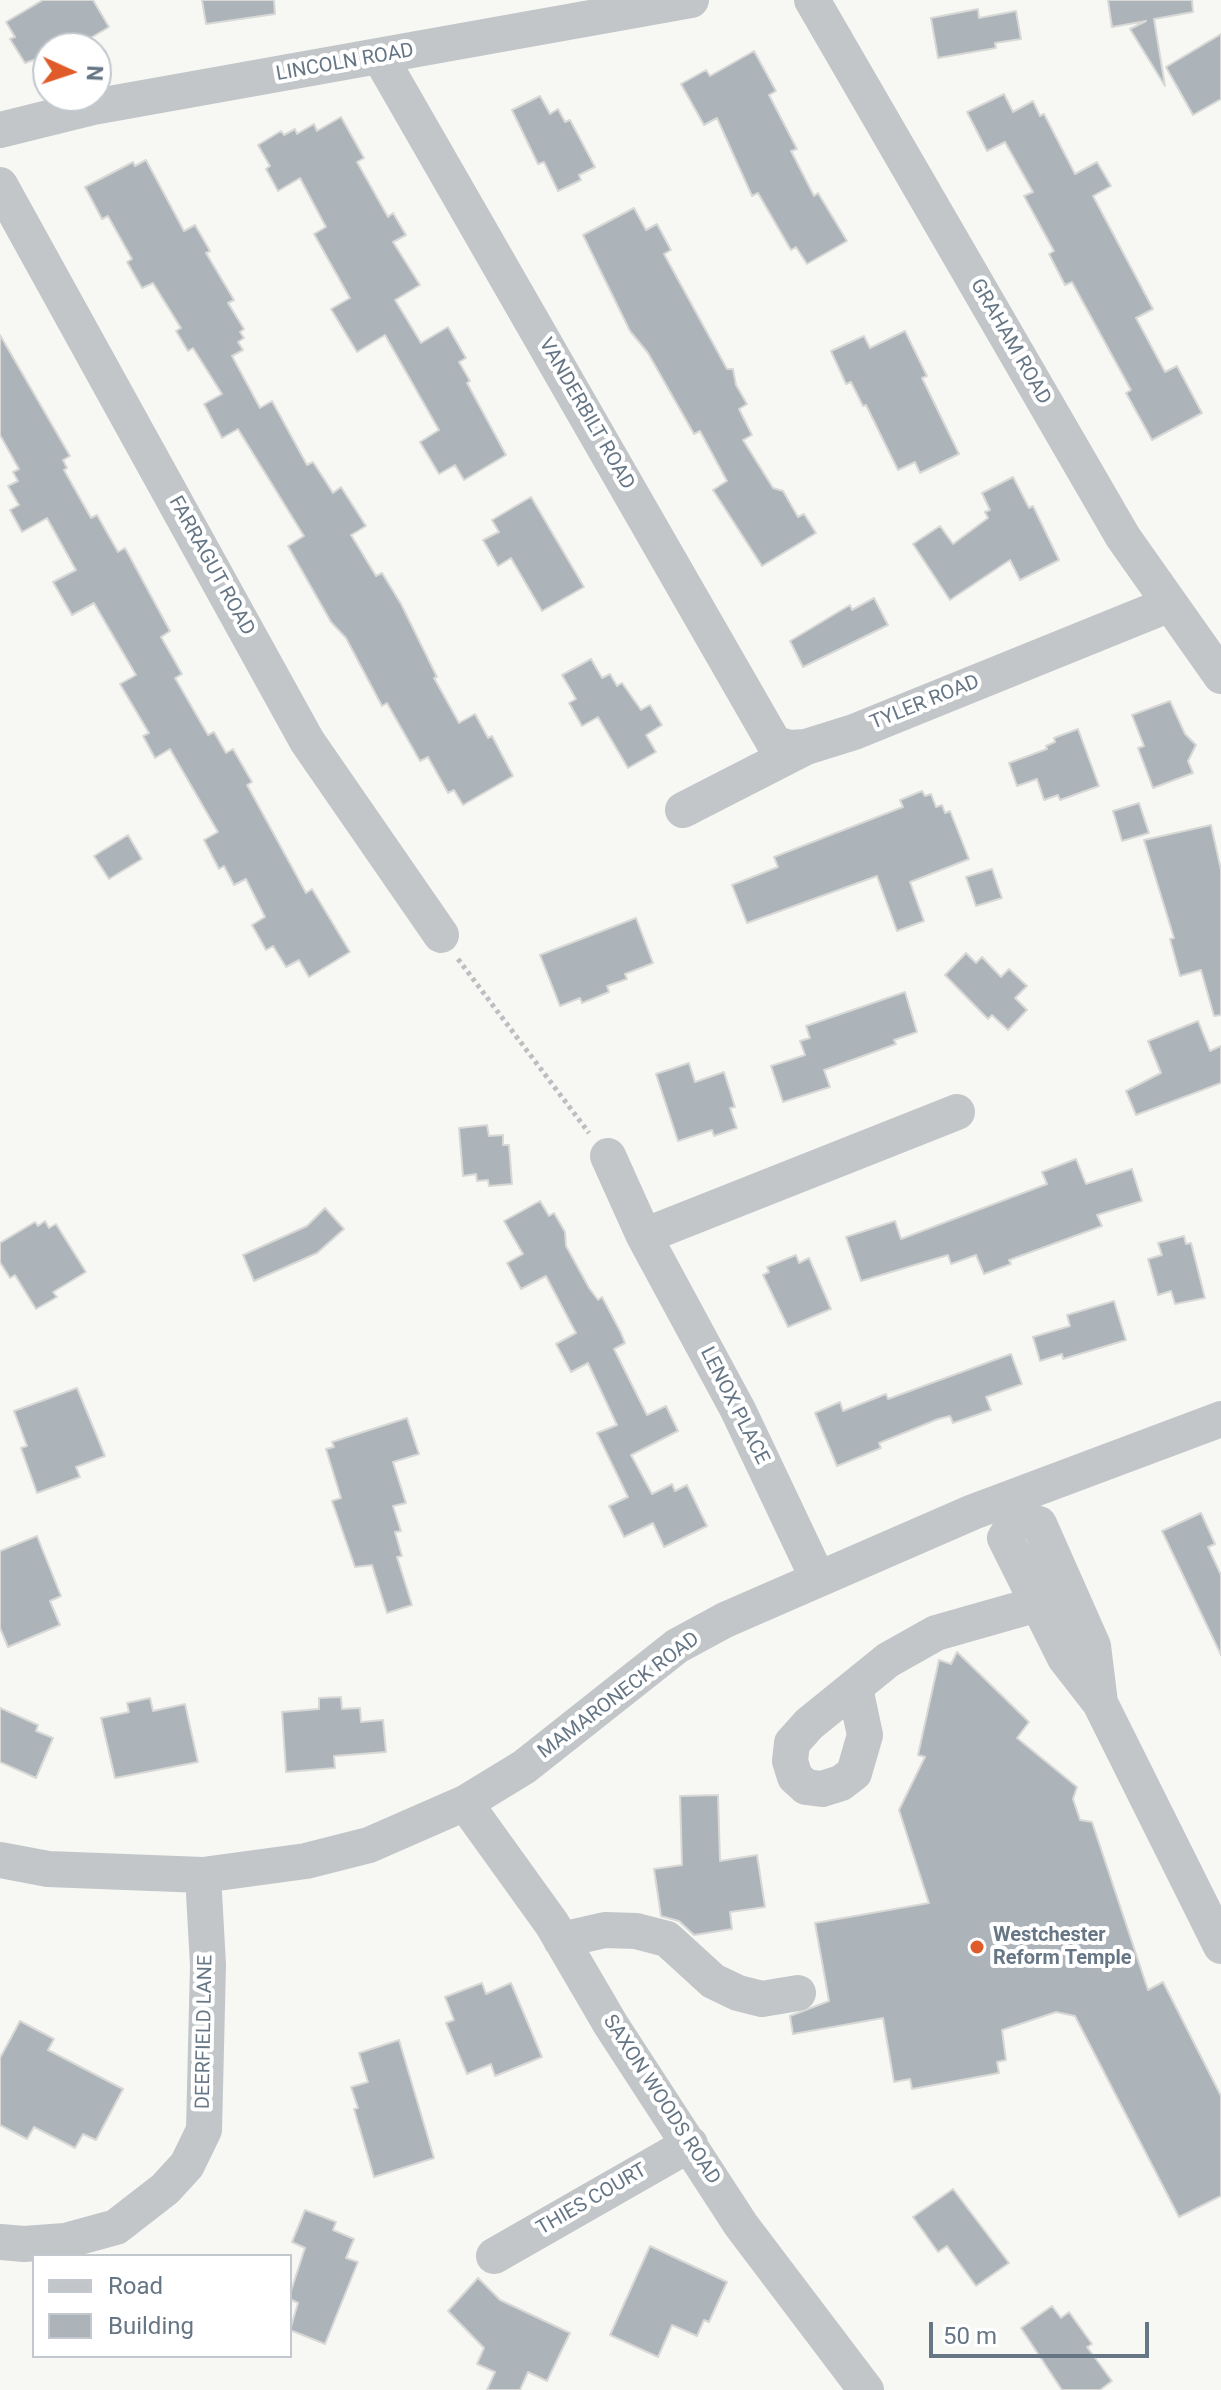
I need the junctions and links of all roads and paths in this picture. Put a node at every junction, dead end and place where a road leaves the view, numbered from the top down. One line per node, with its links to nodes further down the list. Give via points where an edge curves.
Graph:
1 (691, 0): 3 (street, LINCOLN ROAD)
2 (812, 0): 6 (street, GRAHAM ROAD, via 1123,537)
3 (380, 57): 4 (street, LINCOLN ROAD, via 93,107); 8 (street, VANDERBILT ROAD, via 774,743)
4 (0, 130)
5 (0, 185): 10 (street, FARRAGUT ROAD, via 307,741)
6 (1170, 604): 7 (street, GRAHAM ROAD); 8 (street, TYLER ROAD)
7 (1221, 676)
8 (806, 747): 9 (street, TYLER ROAD)
9 (683, 810)
10 (441, 935): 12 (path)
11 (957, 1112): 13 (street)
12 (608, 1156): 13 (street, LENOX PLACE)
13 (644, 1236): 16 (street, LENOX PLACE, via 738,1410)
14 (1221, 1419): 15 (street, MAMARONECK ROAD)
15 (1013, 1509): 16 (street, MAMARONECK ROAD); 17 (street, via 1005,1538); 19 (street, via 1039,1524 1093,1646)
16 (818, 1579): 20 (street, MAMARONECK ROAD, via 677,1646 524,1767)
17 (1038, 1604): 18 (street, via 936,1633 888,1660); 19 (street, via 1065,1658)
18 (855, 1688)
19 (1100, 1703): 24 (street)
20 (465, 1803): 22 (street, MAMARONECK ROAD, via 369,1845 306,1861); 23 (street, SAXON WOODS ROAD)
21 (0, 1860): 22 (street, MAMARONECK ROAD, via 48,1869)
22 (203, 1875): 27 (street, DEERFIELD LANE, via 208,1965 204,2130 187,2165 116,2227 65,2241)
23 (561, 1940): 25 (street, via 605,1930 636,1931 667,1939 713,1981 738,1993 762,1999); 26 (street, SAXON WOODS ROAD)
24 (1221, 1946)
25 (798, 1993)
26 (690, 2144): 28 (street, THIES COURT); 29 (street, SAXON WOODS ROAD, via 741,2225)
27 (0, 2242)
28 (494, 2256)
29 (866, 2390)

